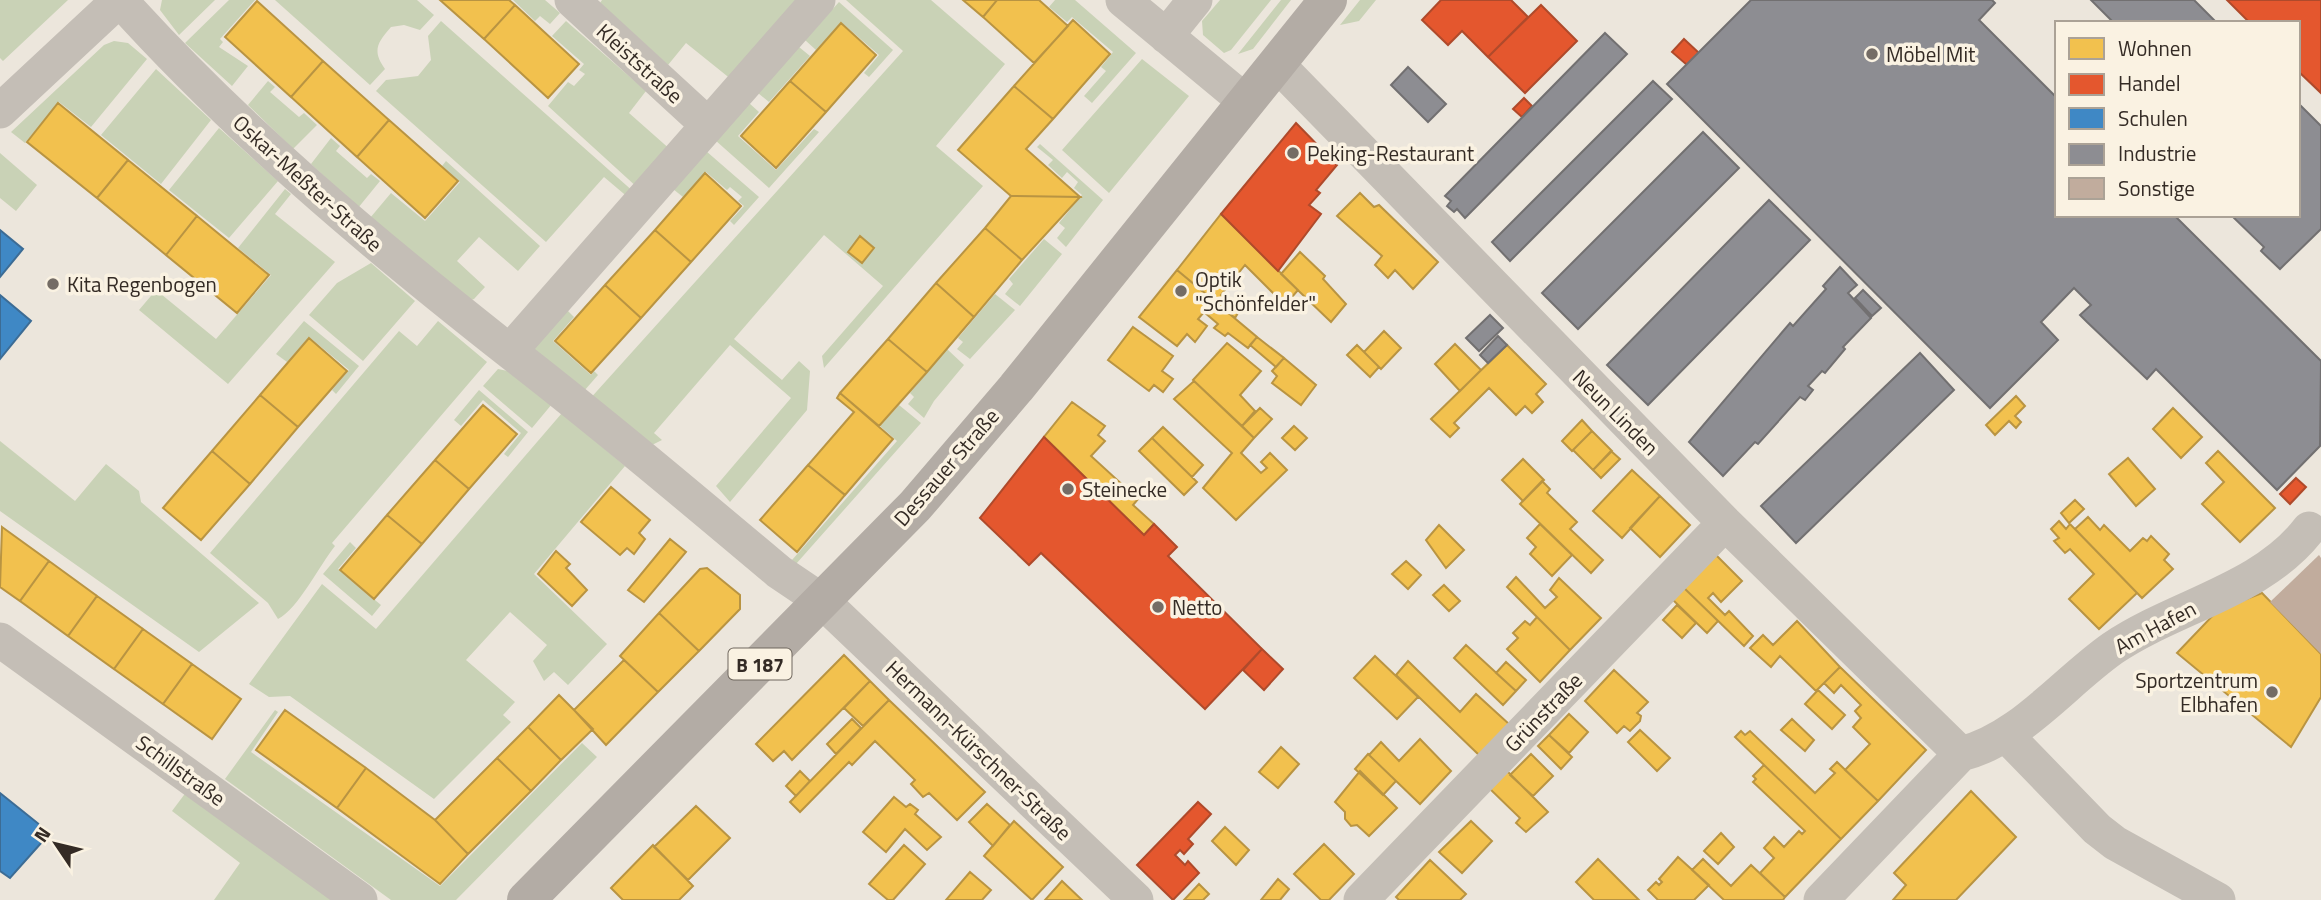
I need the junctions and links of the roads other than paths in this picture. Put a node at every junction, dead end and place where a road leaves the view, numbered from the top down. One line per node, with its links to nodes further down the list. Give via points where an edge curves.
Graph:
1 (119, 0): 10 (street); 12 (street, Oskar-Meßter-Straße, via 263,143 428,289)
2 (572, 0): 11 (street, Kleiststraße)
3 (818, 0): 11 (street)
4 (1123, 0): 7 (street)
5 (1195, 0): 7 (street)
6 (1328, 0): 8 (main road, Dessauer Straße / B 187)
7 (1166, 36): 9 (street)
8 (1277, 64): 9 (main road, Dessauer Straße / B 187); 13 (street, Neun Linden)
9 (1246, 102): 15 (main road, Dessauer Straße / B 187, via 961,453)
10 (0, 111)
11 (708, 125): 12 (street)
12 (510, 351): 15 (street, Oskar-Meßter-Straße, via 779,572)
13 (1725, 523): 18 (street, Neun Linden); 22 (street, Grünstraße)
14 (2309, 530): 17 (street, Am Hafen, via 2285,555 2260,571 2115,647)
15 (822, 601): 20 (main road, Dessauer Straße / B 187); 21 (street, Hermann-Kürschner-Straße)
16 (0, 640): 19 (street, Schillstraße)
17 (2006, 735): 18 (street, Am Hafen); 24 (street, via 2097,829)
18 (1961, 754): 23 (street)
19 (360, 900)
20 (526, 900)
21 (1136, 900)
22 (1361, 900)
23 (1821, 900)
24 (2218, 900)

